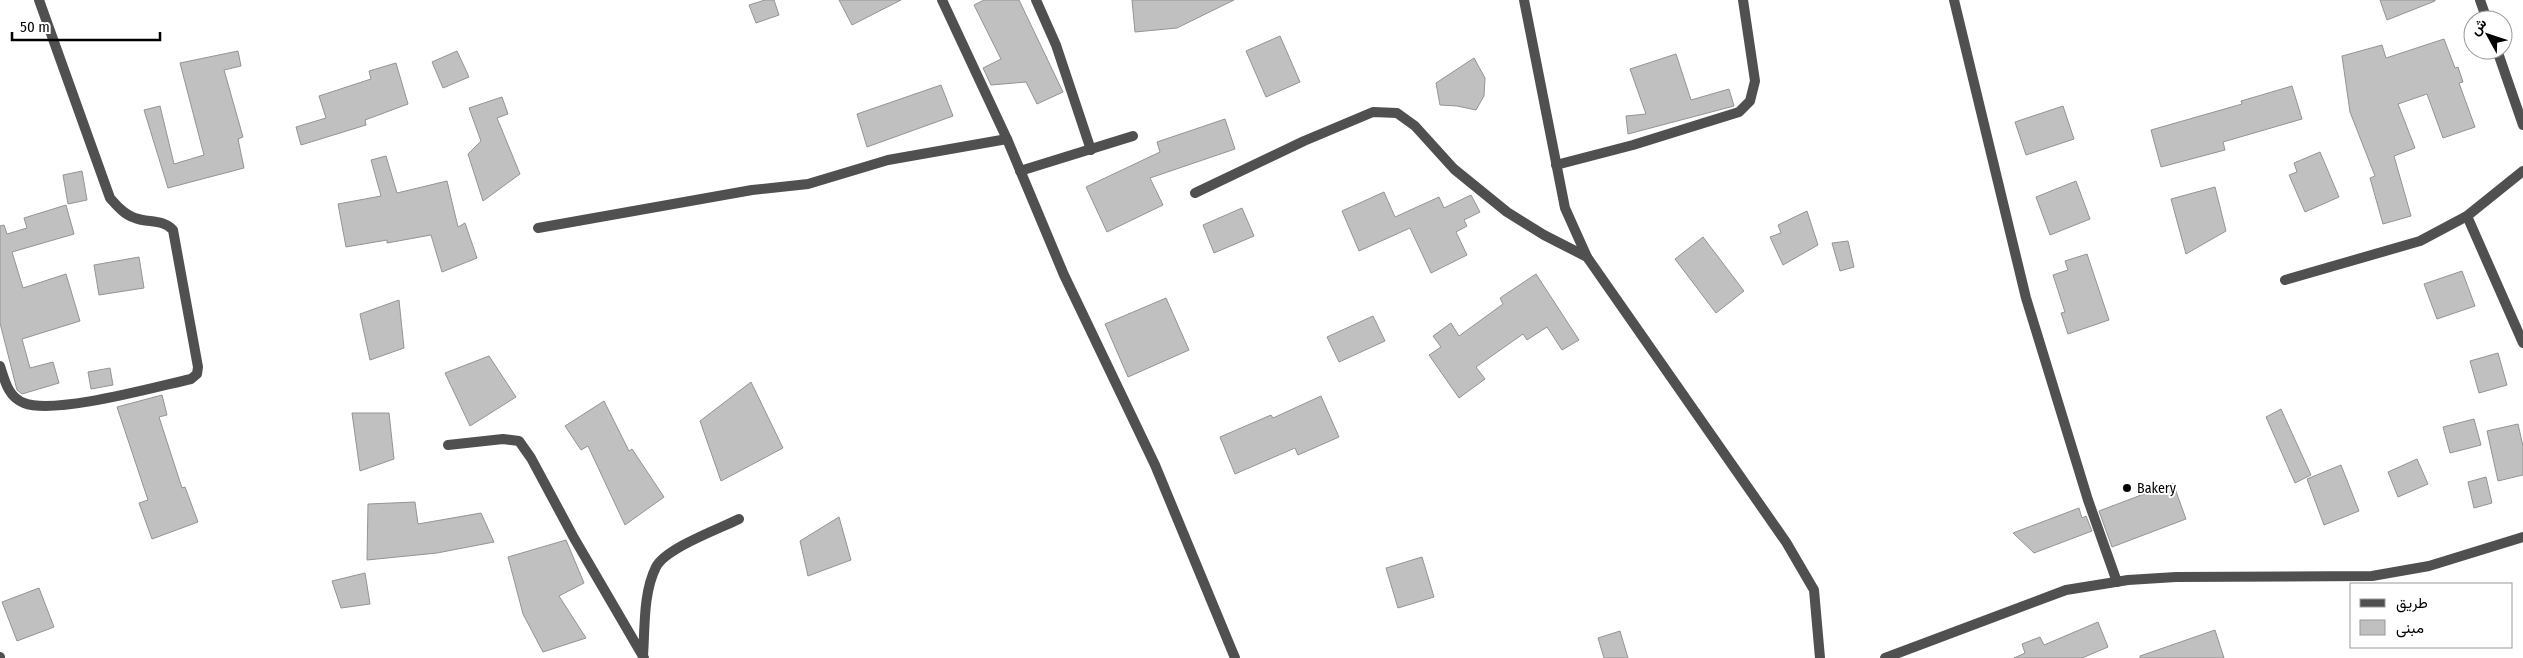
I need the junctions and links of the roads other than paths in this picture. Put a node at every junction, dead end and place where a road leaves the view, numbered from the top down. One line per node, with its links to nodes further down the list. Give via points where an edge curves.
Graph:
1 (39, 0): 21 (street, via 110,198 135,218 167,224 172,230 198,367 197,374 191,379 43,408 23,403 9,392)
2 (942, 0): 10 (street)
3 (1036, 0): 11 (street, via 1056,45)
4 (1524, 0): 12 (street)
5 (1743, 0): 12 (street, via 1755,81 1750,101 1739,112)
6 (1954, 0): 25 (street, via 2026,298 2088,500)
7 (2500, 60): 8 (street)
8 (2523, 125)
9 (1133, 136): 11 (street)
10 (1006, 139): 13 (street); 17 (street, via 888,160 808,184 752,190)
11 (1091, 150): 13 (street)
12 (1556, 165): 18 (street, via 1565,208)
13 (1020, 171): 27 (street, via 1064,274 1155,465)
14 (2523, 171): 16 (street)
15 (1195, 193): 18 (street, via 1373,112 1397,113 1415,126 1454,169 1506,212)
16 (2467, 216): 19 (street, via 2420,241); 20 (street)
17 (538, 228)
18 (1587, 257): 28 (street, via 1786,542 1814,590)
19 (2285, 280)
20 (2523, 343)
21 (0, 366)
22 (448, 445): 26 (street, via 503,439 519,441)
23 (739, 519): 26 (street, via 672,551 656,566 648,595)
24 (2523, 537): 25 (street, via 2428,566 2372,576 2176,578)
25 (2117, 582): 29 (street, via 2066,590)
26 (643, 657)
27 (1235, 658)
28 (1820, 658)
29 (1885, 658)

